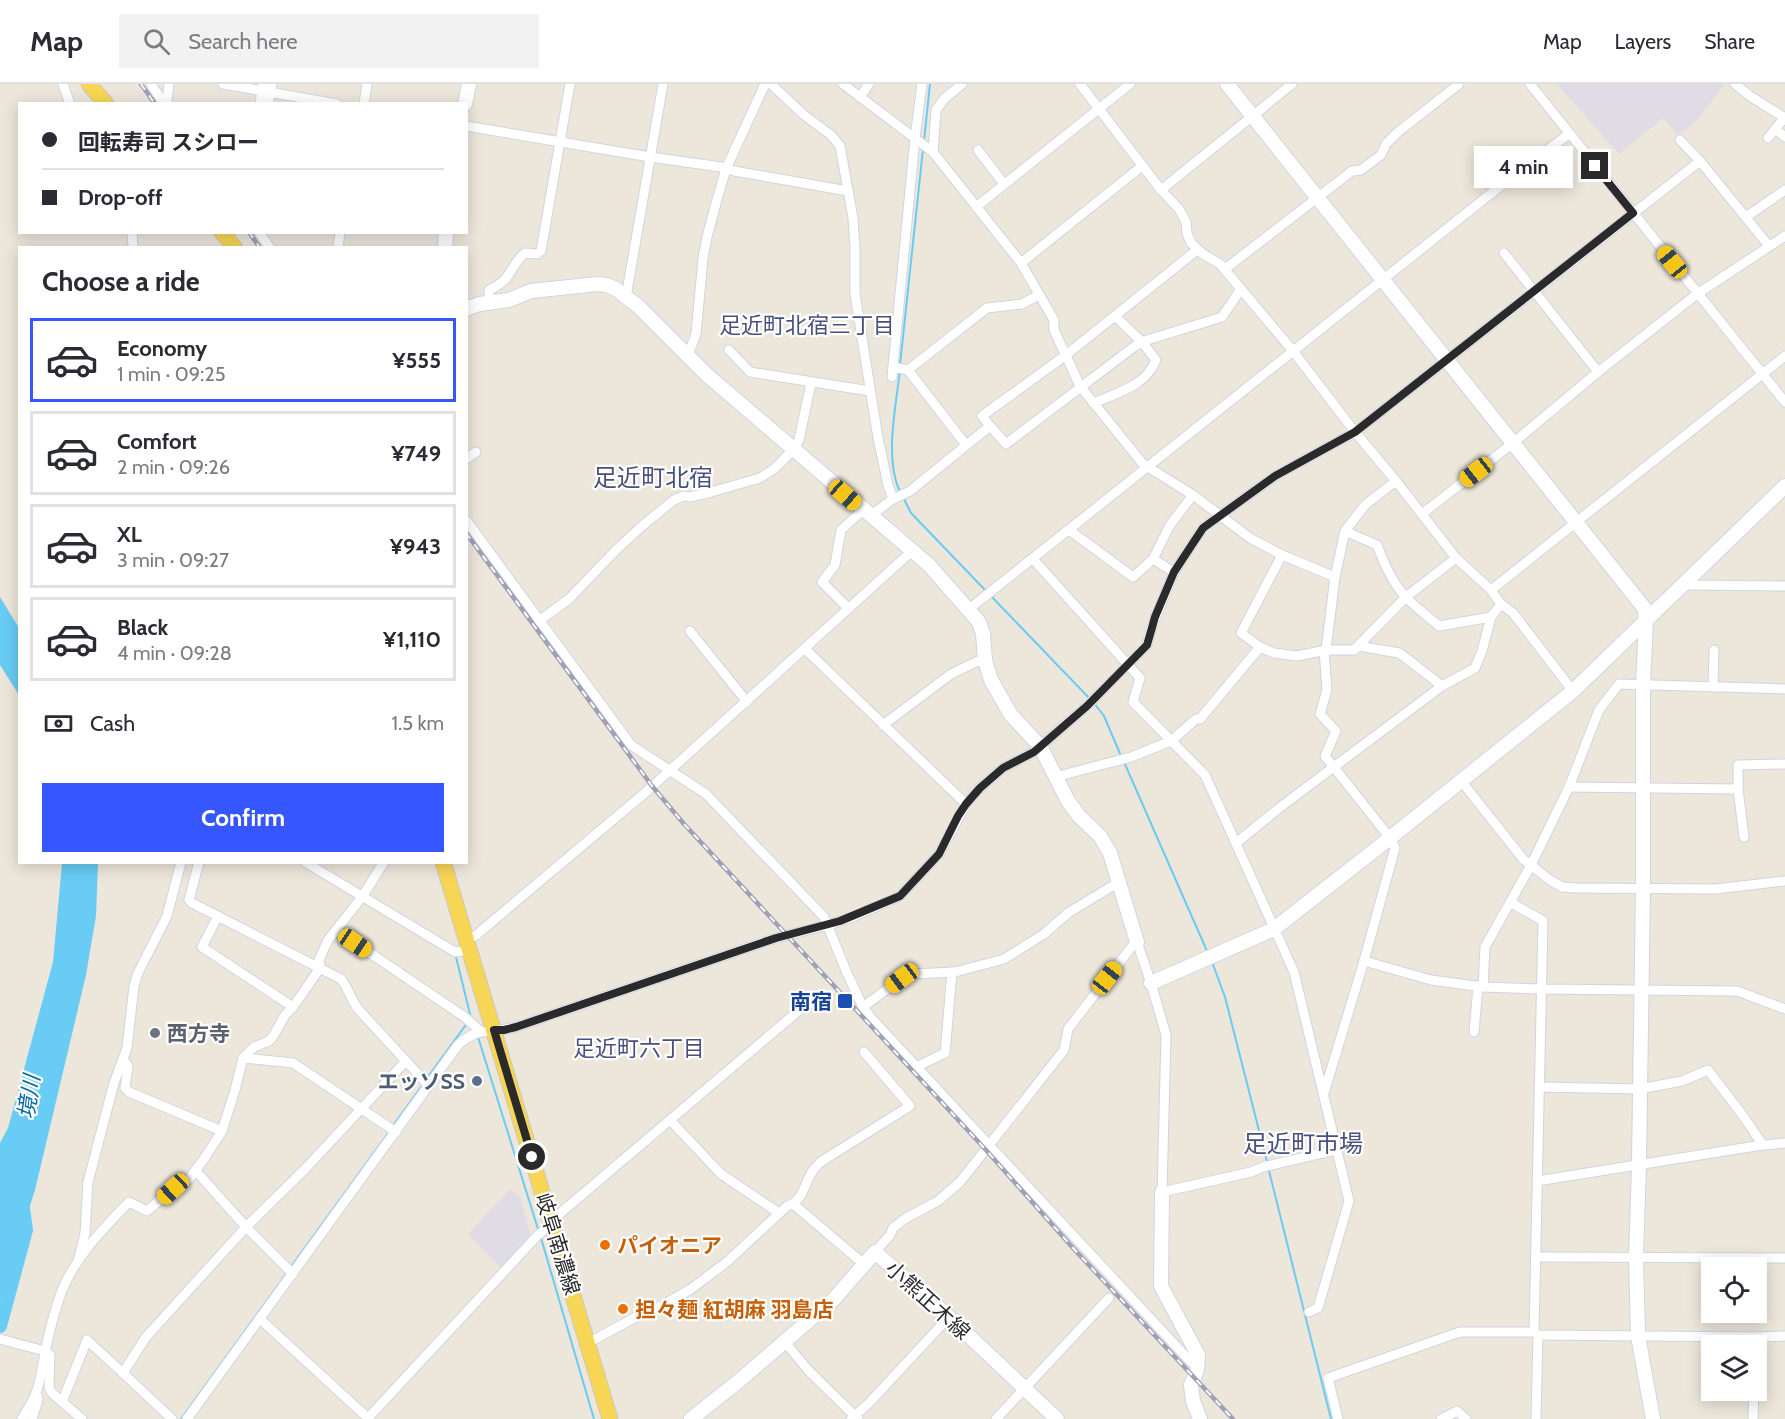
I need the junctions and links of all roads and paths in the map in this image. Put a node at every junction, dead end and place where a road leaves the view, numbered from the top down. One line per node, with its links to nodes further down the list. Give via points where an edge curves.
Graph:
1 (63, 84): 25 (street)
2 (89, 84): 26 (main road)
3 (151, 84): 27 (street)
4 (170, 84): 28 (street)
5 (223, 84): 23 (street)
6 (368, 84): 31 (street)
7 (468, 84): 32 (street)
8 (570, 84): 43 (street)
9 (663, 84): 46 (street)
10 (765, 84): 49 (street)
11 (771, 84): 53 (street, via 840,146)
12 (843, 84): 24 (street)
13 (868, 84): 24 (street)
14 (922, 84): 40 (street)
15 (962, 84): 45 (street, via 936,110)
16 (1080, 84): 33 (street)
17 (1130, 84): 33 (street)
18 (1227, 84): 34 (street)
19 (1292, 84): 34 (street)
20 (1459, 84): 54 (street, via 1398,132 1381,155)
21 (1530, 84): 38 (street)
22 (1741, 86): 35 (street)
23 (267, 88): 29 (street); 30 (street)
24 (860, 97): 40 (street)
25 (69, 102)
26 (104, 102)
27 (163, 102)
28 (165, 102)
29 (261, 102)
30 (328, 102)
31 (364, 102)
32 (465, 102)
33 (1099, 109): 48 (street); 50 (street)
34 (1252, 116): 51 (street); 54 (street)
35 (1785, 118): 37 (street)
36 (468, 126): 43 (street)
37 (1775, 129): 39 (street); 41 (street)
38 (1569, 134): 56 (street); 66 (street)
39 (1785, 137)
40 (915, 138): 45 (street); 82 (street, via 893,372)
41 (1768, 138)
42 (1680, 140): 47 (street)
43 (560, 142): 46 (street); 72 (street, via 541,251 520,257 506,280 489,290)
44 (978, 150): 50 (street)
45 (933, 152): 55 (street)
46 (650, 157): 49 (street); 71 (street)
47 (1700, 161): 56 (street); 57 (street)
48 (1142, 166): 51 (street); 64 (street)
49 (726, 169): 53 (street); 78 (street, via 707,237 696,334)
50 (1004, 184): 55 (street)
51 (1161, 190): 62 (street, via 1179,209 1191,243)
52 (1785, 190): 57 (street)
53 (848, 191): 87 (street, via 855,247 855,294)
54 (1317, 197): 65 (street); 66 (street)
55 (976, 207): 64 (street)
56 (1633, 213): 68 (street); 70 (street)
57 (1746, 217): 61 (street)
58 (224, 234): 60 (main road)
59 (1785, 236): 61 (street)
60 (233, 246)
61 (1769, 246): 70 (street)
62 (1197, 249): 65 (street); 74 (street)
63 (1504, 253): 68 (street)
64 (1021, 263): 69 (street)
65 (1225, 269): 67 (street)
66 (1383, 280): 77 (street); 81 (street)
67 (1241, 289): 75 (street, via 1222,316); 77 (street)
68 (1535, 291): 81 (street); 83 (street)
69 (1039, 294): 79 (street, via 1054,320 1054,330); 82 (street, via 1022,303 987,308)
70 (1697, 294): 83 (street); 84 (street)
71 (626, 297): 72 (street, via 598,284 531,291); 78 (street)
72 (489, 303): 73 (street)
73 (468, 308)
74 (1115, 316): 75 (street); 79 (street)
75 (1142, 342): 86 (street); 89 (street, via 1156,360 1153,369 1138,384)
76 (729, 350): 85 (street, via 750,372)
77 (1293, 351): 91 (street); 97 (street)
78 (688, 355): 94 (street)
79 (1066, 355): 86 (street); 90 (street, via 982,416)
80 (1785, 356): 84 (street)
81 (1447, 361): 91 (street); 92 (street)
82 (908, 370): 93 (street)
83 (1598, 372): 92 (street)
84 (1763, 373): 88 (street); 105 (street)
85 (811, 382): 87 (street); 94 (street, via 799,440)
86 (1080, 386): 89 (street); 90 (street, via 1006,444)
87 (870, 391): 101 (street)
88 (1785, 402)
89 (1094, 403): 97 (street)
90 (990, 426): 93 (street)
91 (1355, 432): 98 (street); 104 (street, via 1275,476)
92 (1513, 443): 103 (street); 105 (street)
93 (966, 445): 101 (street, via 909,491)
94 (793, 450): 102 (street); 125 (street, via 760,478 674,500 616,550 569,599)
95 (476, 452): 96 (street)
96 (468, 458)
97 (1149, 467): 100 (street); 107 (street)
98 (1396, 481): 103 (street); 108 (street, via 1365,505)
99 (1785, 486): 116 (street)
100 (1192, 495): 104 (street); 113 (street, via 1170,525)
101 (893, 499): 102 (street)
102 (866, 513): 109 (street); 121 (street, via 841,530 835,565 822,582)
103 (1422, 514): 111 (street)
104 (1221, 516): 110 (street); 114 (street, via 1203,528)
105 (1576, 522): 118 (street); 124 (street, via 1645,609)
106 (468, 523): 125 (street)
107 (1069, 530): 112 (street); 113 (street, via 1133,577)
108 (1345, 531): 115 (street); 119 (street, via 1377,545)
109 (912, 551): 121 (street); 122 (street)
110 (1282, 555): 115 (street); 128 (street, via 1241,633)
111 (1456, 558): 118 (street); 119 (street)
112 (1033, 559): 122 (street); 133 (street)
113 (1153, 559): 114 (street)
114 (1174, 572): 133 (street, via 1147,645)
115 (1335, 577): 130 (street)
116 (1686, 583): 117 (street); 124 (street)
117 (1785, 586)
118 (1491, 590): 120 (street)
119 (1406, 597): 123 (street, via 1439,627); 127 (street)
120 (1501, 604): 123 (street); 138 (street, via 1513,613)
121 (848, 608): 129 (street)
122 (969, 609): 132 (street, via 983,634)
123 (1491, 617): 135 (street, via 1475,668)
124 (1646, 620): 134 (street); 138 (street)
125 (539, 621): 145 (street, via 632,745)
126 (690, 632): 139 (street)
127 (1358, 646): 130 (street, via 1354,650); 135 (street, via 1399,653)
128 (1260, 647): 130 (street, via 1297,656); 141 (street, via 1200,719)
129 (805, 649): 139 (street); 140 (street)
130 (1325, 650): 144 (street, via 1327,690 1320,714 1335,731 1325,756)
131 (1714, 650): 136 (street)
132 (985, 660): 140 (street, via 951,674); 142 (street, via 991,680 1011,715)
133 (1128, 664): 141 (street, via 1140,678 1133,702); 142 (street)
134 (1643, 685): 136 (street); 148 (street, via 1620,684 1599,711); 149 (street)
135 (1442, 686): 144 (street)
136 (1713, 687): 137 (street)
137 (1785, 689)
138 (1573, 691): 147 (street)
139 (747, 702): 145 (street)
140 (883, 725): 151 (street)
141 (1171, 741): 146 (street, via 1131,757); 154 (street, via 1205,775)
142 (1040, 746): 146 (street); 151 (street, via 1003,768)
143 (1785, 764): 150 (street, via 1738,765)
144 (1333, 767): 153 (street); 154 (street)
145 (670, 771): 167 (street, via 706,794); 171 (street)
146 (1055, 777): 162 (street, via 1074,808 1100,836)
147 (1462, 782): 153 (street); 160 (street)
148 (1569, 787): 149 (street); 160 (street)
149 (1642, 787): 150 (street); 163 (street)
150 (1738, 789): 152 (street)
151 (966, 804): 167 (street, via 939,854 900,896)
152 (1744, 837)
153 (1390, 838): 168 (street); 172 (street, via 1395,848)
154 (1236, 843): 168 (street)
155 (180, 864): 187 (street, via 167,916 134,986 130,1034)
156 (198, 864): 166 (street, via 189,900)
157 (308, 864): 164 (street)
158 (383, 864): 164 (street)
159 (444, 864): 171 (main road, 岐阜南濃線)
160 (1531, 865): 163 (street, via 1562,887); 165 (street)
161 (1785, 881): 163 (street, via 1716,889)
162 (1119, 882): 170 (street); 174 (street, via 1004,959)
163 (1643, 888): 178 (street)
164 (362, 897): 169 (street); 171 (street, via 455,952)
165 (1510, 902): 176 (street, via 1485,947); 177 (street, via 1543,921)
166 (219, 916): 173 (street); 180 (street, via 202,947)
167 (828, 925): 181 (street); 183 (street, via 776,938 516,1027)
168 (1274, 929): 175 (street); 193 (street, via 1294,972)
169 (336, 930): 173 (street, via 319,960); 183 (street)
170 (1137, 942): 175 (street); 199 (street, via 1068,1029 1064,1050)
171 (468, 944): 183 (main road, 岐阜南濃線)
172 (1364, 961): 176 (street, via 1431,980); 193 (street)
173 (320, 968): 180 (street); 188 (street, via 341,979 358,1009)
174 (952, 972): 181 (street, via 902,978); 189 (street, via 945,1053)
175 (1151, 983): 205 (street, via 1166,1035)
176 (1480, 986): 177 (street); 184 (street)
177 (1541, 989): 178 (street); 191 (street)
178 (1641, 989): 182 (street, via 1737,991); 192 (street)
179 (810, 1001): 195 (street)
180 (293, 1007): 186 (street, via 269,1041 254,1047)
181 (863, 1008): 189 (street)
182 (1785, 1009)
183 (487, 1030): 190 (street, via 458,1045); 208 (main road, 岐阜南濃線)
184 (1474, 1032)
185 (864, 1052): 206 (street, via 910,1106 822,1161)
186 (243, 1058): 194 (street, via 292,1063); 196 (street)
187 (123, 1059): 196 (street, via 128,1066 125,1088 129,1092); 214 (street, via 88,1182 85,1233)
188 (406, 1061): 190 (street); 194 (street)
189 (916, 1067): 199 (street)
190 (429, 1086): 197 (street)
191 (1539, 1087): 192 (street); 204 (street)
192 (1640, 1089): 200 (street, via 1682,1081 1708,1071); 202 (street)
193 (1323, 1096): 201 (street)
194 (363, 1108): 197 (street); 209 (street)
195 (670, 1120): 207 (street, via 715,1170); 208 (street)
196 (222, 1131): 203 (street)
197 (396, 1132): 216 (street)
198 (1785, 1143): 200 (street)
199 (989, 1145): 210 (street, via 953,1190 893,1228); 230 (street, via 1191,1362)
200 (1763, 1145): 202 (street)
201 (1335, 1150): 205 (street); 218 (street, via 1349,1201 1318,1308)
202 (1639, 1164): 204 (street); 212 (street)
203 (196, 1171): 209 (street); 214 (street, via 147,1211 129,1202 99,1232)
204 (1537, 1181): 211 (street)
205 (1162, 1192): 230 (street, via 1161,1286 1195,1348)
206 (793, 1204): 207 (street); 215 (street)
207 (779, 1213): 228 (street, via 728,1261 691,1288)
208 (552, 1222): 228 (main road, 岐阜南濃線); 242 (street)
209 (246, 1227): 216 (street); 231 (street, via 146,1337)
210 (875, 1252): 215 (street, 小熊正木線); 219 (street, 小熊正木線)
211 (1536, 1257): 212 (street); 221 (street)
212 (1636, 1258): 213 (street); 222 (street)
213 (1785, 1258)
214 (77, 1263): 229 (street, via 59,1298)
215 (866, 1265): 227 (street, 小熊正木線, via 834,1299)
216 (293, 1274): 220 (street)
217 (1109, 1299): 232 (street)
218 (1309, 1312)
219 (949, 1317): 232 (street, 小熊正木線); 236 (street)
220 (260, 1319): 241 (street); 242 (street)
221 (1536, 1334): 222 (street); 248 (street, via 1460,1332 1328,1378); 251 (street)
222 (1638, 1336): 225 (street); 252 (street)
223 (1785, 1336): 226 (street)
224 (0, 1339): 229 (street)
225 (1701, 1339)
226 (1767, 1339)
227 (784, 1341): 236 (street); 244 (street, 小熊正木線)
228 (588, 1343): 243 (main road, 岐阜南濃線)
229 (45, 1351): 233 (street); 235 (street, via 50,1356 49,1388)
230 (1198, 1364): 247 (street, via 1191,1392)
231 (123, 1373): 235 (street, via 87,1340); 240 (street)
232 (1024, 1389): 245 (street); 246 (street, 小熊正木線)
233 (36, 1393): 237 (street); 238 (street, via 38,1400)
234 (1754, 1401): 253 (street)
235 (62, 1402): 239 (street)
236 (855, 1418)
237 (22, 1419)
238 (32, 1419)
239 (82, 1419)
240 (172, 1419)
241 (187, 1419)
242 (368, 1419)
243 (610, 1419)
244 (691, 1419)
245 (996, 1419)
246 (1057, 1419)
247 (1200, 1419)
248 (1338, 1419)
249 (1441, 1419): 250 (street, via 1457,1411)
250 (1466, 1419)
251 (1536, 1419)
252 (1653, 1419)
253 (1753, 1419)

